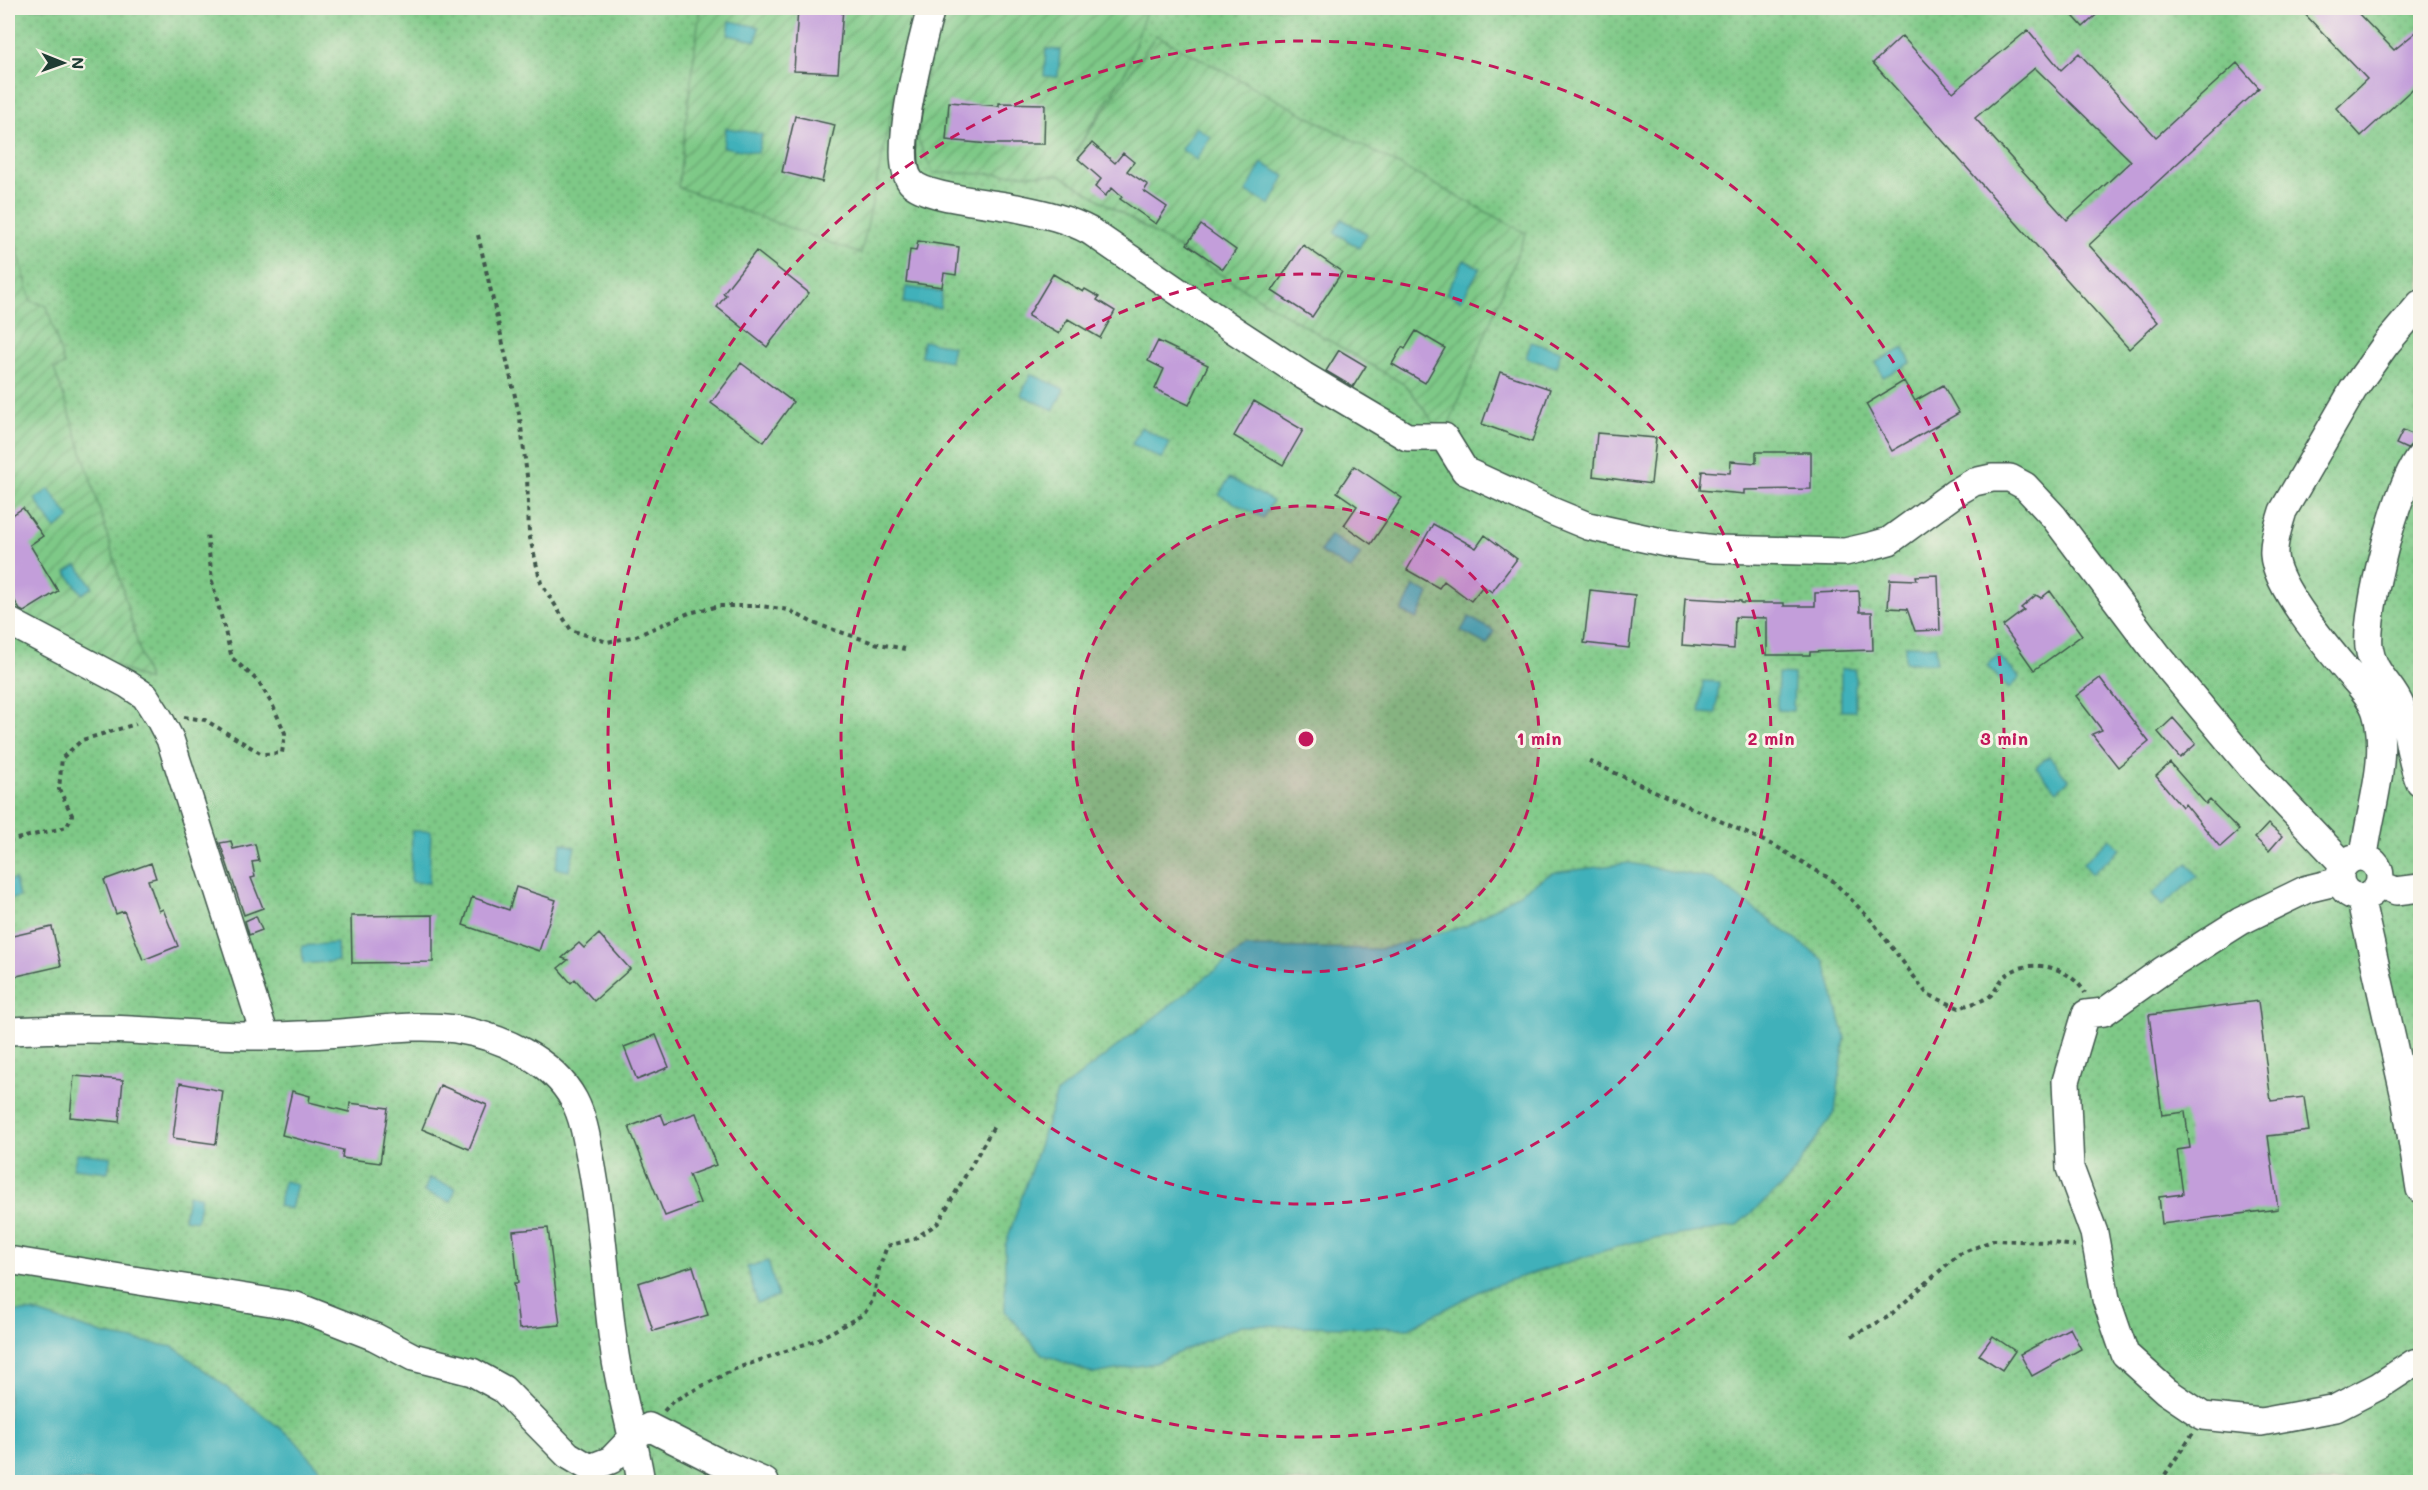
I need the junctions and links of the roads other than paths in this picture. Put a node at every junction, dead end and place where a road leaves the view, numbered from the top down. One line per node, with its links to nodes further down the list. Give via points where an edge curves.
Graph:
1 (931, 8): 6 (street, via 904,143 911,182 942,196 1018,208 1070,221 1090,231 1304,376 1407,437 1444,436 1465,471 1588,526 1715,549 1845,552 1889,541 1974,482 2010,478 2025,486 2054,517 2178,680 2250,766)
2 (2421, 304): 6 (street, via 2353,390 2283,511 2276,532 2274,555 2285,584 2318,636 2375,710 2381,738)
3 (2421, 457): 5 (street, via 2403,490 2382,557 2369,645 2375,669 2400,706 2412,764)
4 (8, 621): 9 (street, via 127,684 144,696 159,718 179,766)
5 (2421, 783)
6 (2357, 877): 7 (street, via 2396,891); 10 (street); 12 (street, via 2307,889 2241,921 2104,1012 2086,1014 2066,1081 2070,1168 2094,1233 2106,1299 2125,1354 2166,1391 2203,1416 2261,1422 2336,1408)
7 (2419, 891)
8 (8, 1031): 9 (street, via 61,1028)
9 (265, 1036): 13 (street, via 425,1026 456,1029 504,1043 543,1064 561,1082 574,1101 584,1128 605,1254 623,1403)
10 (2421, 1189)
11 (8, 1260): 13 (street, via 296,1306 375,1337 413,1357 472,1372 503,1389 568,1455 590,1468 610,1460)
12 (2421, 1362)
13 (641, 1432): 14 (street); 15 (street)
14 (641, 1482)
15 (765, 1482)

